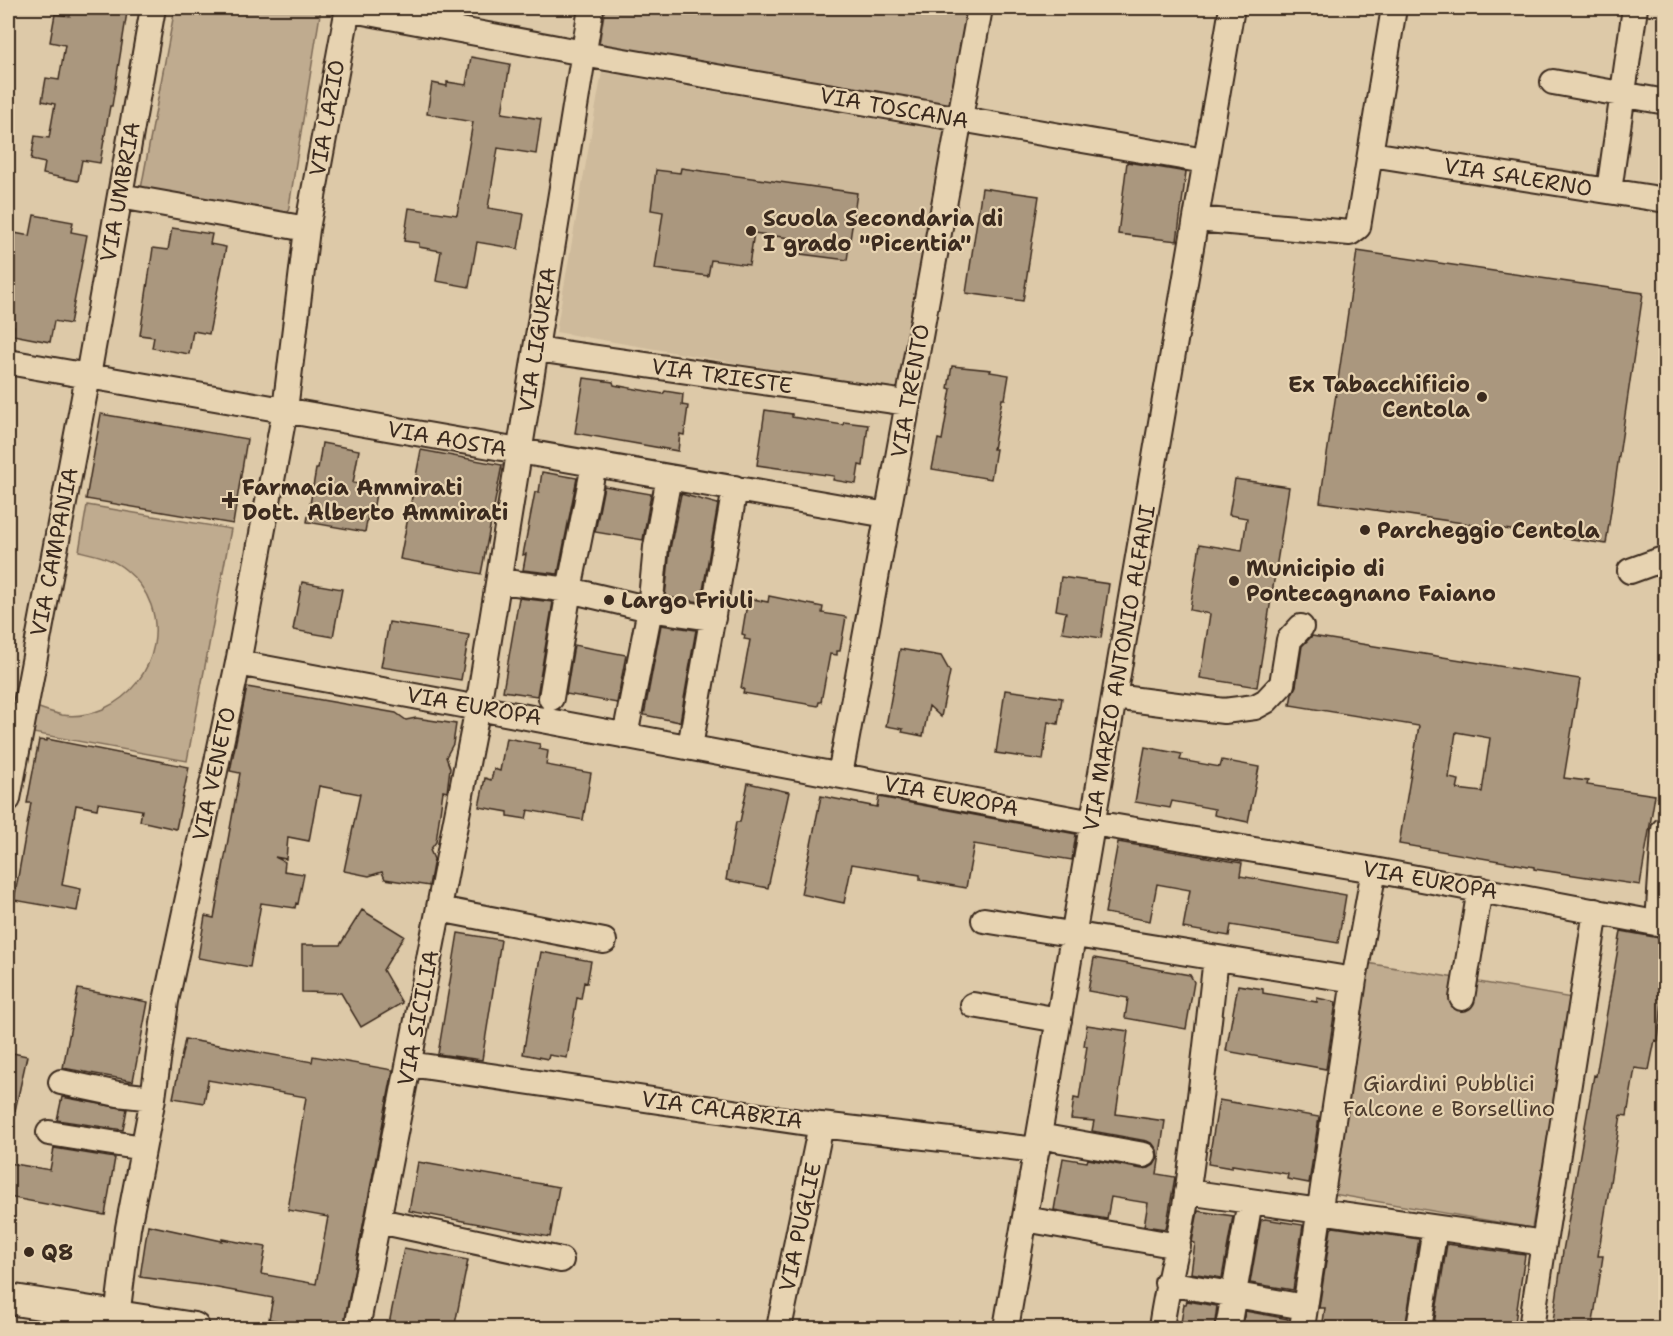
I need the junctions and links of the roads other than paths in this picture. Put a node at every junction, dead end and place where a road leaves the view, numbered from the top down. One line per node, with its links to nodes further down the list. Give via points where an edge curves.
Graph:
1 (153, 8): 16 (street, VIA UMBRIA)
2 (347, 8): 8 (street, VIA TOSCANA); 19 (street, VIA LAZIO)
3 (591, 8): 8 (street, VIA LIGURIA)
4 (980, 8): 12 (street, VIA TRENTO)
5 (1232, 8): 14 (street, VIA MARIO ANTONIO ALFANI)
6 (1394, 8): 13 (street)
7 (1635, 8): 10 (street)
8 (583, 54): 12 (street, VIA TOSCANA); 20 (street, VIA LIGURIA)
9 (1553, 82): 10 (street)
10 (1623, 94): 11 (street); 15 (street)
11 (1665, 102)
12 (959, 119): 14 (street, VIA TOSCANA); 23 (street, VIA TRENTO)
13 (1371, 154): 15 (street, VIA SALERNO); 18 (street, via 1358,227 1350,233)
14 (1205, 161): 18 (street, VIA MARIO ANTONIO ALFANI)
15 (1609, 191): 17 (street, VIA SALERNO)
16 (120, 196): 19 (street); 22 (street, VIA UMBRIA)
17 (1665, 200)
18 (1196, 219): 38 (street, VIA MARIO ANTONIO ALFANI)
19 (307, 230): 24 (street, VIA VENETO)
20 (536, 348): 23 (street, VIA TRIESTE); 25 (street, VIA LIGURIA)
21 (8, 362): 22 (street, VIA AOSTA)
22 (88, 376): 24 (street, VIA AOSTA); 44 (street, VIA CAMPANIA)
23 (907, 403): 29 (street, VIA TRENTO)
24 (285, 410): 25 (street, VIA AOSTA); 37 (street, VIA VENETO)
25 (520, 451): 26 (street, VIA AOSTA); 32 (street, VIA LIGURIA)
26 (594, 465): 27 (street, VIA AOSTA); 33 (street)
27 (669, 477): 28 (street, VIA AOSTA); 34 (street)
28 (735, 488): 29 (street, VIA AOSTA); 35 (street)
29 (887, 514): 43 (street, VIA TRENTO)
30 (1665, 558): 31 (street)
31 (1629, 572)
32 (499, 581): 33 (street); 40 (street, VIA LIGURIA)
33 (569, 590): 34 (street); 39 (street)
34 (650, 609): 35 (street); 41 (street)
35 (712, 618): 42 (street)
36 (1301, 627): 38 (street, via 1288,640 1282,684 1255,707 1224,711)
37 (238, 663): 40 (street, VIA EUROPA); 62 (street, VIA VENETO, via 166,1001)
38 (1114, 697): 45 (street, VIA MARIO ANTONIO ALFANI)
39 (551, 698)
40 (478, 707): 41 (street, VIA EUROPA); 49 (street, VIA SICILIA)
41 (625, 736): 42 (street, VIA EUROPA)
42 (690, 747): 43 (street, VIA EUROPA)
43 (840, 775): 45 (street, VIA EUROPA)
44 (8, 799)
45 (1093, 823): 47 (street, VIA EUROPA); 53 (street, VIA MARIO ANTONIO ALFANI)
46 (1665, 830): 52 (street)
47 (1374, 870): 48 (street, VIA EUROPA); 56 (street)
48 (1480, 889): 50 (street, VIA EUROPA); 57 (street)
49 (439, 909): 54 (street); 60 (street, VIA SICILIA)
50 (1596, 911): 52 (street, VIA EUROPA); 74 (street)
51 (984, 920): 53 (street)
52 (1662, 924)
53 (1074, 934): 55 (street); 59 (street, VIA MARIO ANTONIO ALFANI)
54 (604, 940)
55 (1216, 958): 56 (street); 68 (street)
56 (1354, 980): 70 (street)
57 (1462, 998)
58 (973, 1005): 59 (street)
59 (1059, 1020): 65 (street, VIA MARIO ANTONIO ALFANI)
60 (409, 1064): 63 (street, VIA CALABRIA); 72 (street, VIA SICILIA)
61 (61, 1082): 62 (street)
62 (153, 1098): 66 (street, VIA VENETO)
63 (821, 1125): 65 (street, VIA CALABRIA); 85 (street, VIA PUGLIE)
64 (49, 1133): 66 (street)
65 (1038, 1143): 67 (street, VIA CALABRIA); 71 (street, VIA MARIO ANTONIO ALFANI)
66 (143, 1148): 80 (street, VIA VENETO)
67 (1144, 1155)
68 (1187, 1192): 69 (street); 75 (street)
69 (1250, 1201): 70 (street); 78 (street)
70 (1320, 1212): 73 (street); 81 (street)
71 (1025, 1219): 75 (street); 86 (street, VIA MARIO ANTONIO ALFANI)
72 (379, 1221): 76 (street); 84 (street, VIA SICILIA)
73 (1435, 1228): 74 (street); 89 (street)
74 (1544, 1242): 90 (street)
75 (1178, 1246): 77 (street)
76 (561, 1260)
77 (1167, 1283): 78 (street); 87 (street)
78 (1234, 1295): 81 (street); 88 (street)
79 (8, 1299): 80 (main road)
80 (117, 1317): 82 (main road)
81 (1304, 1318)
82 (149, 1325): 83 (main road)
83 (194, 1329)
84 (357, 1329)
85 (779, 1329)
86 (1006, 1329)
87 (1161, 1329)
88 (1228, 1329)
89 (1419, 1329)
90 (1531, 1329)

